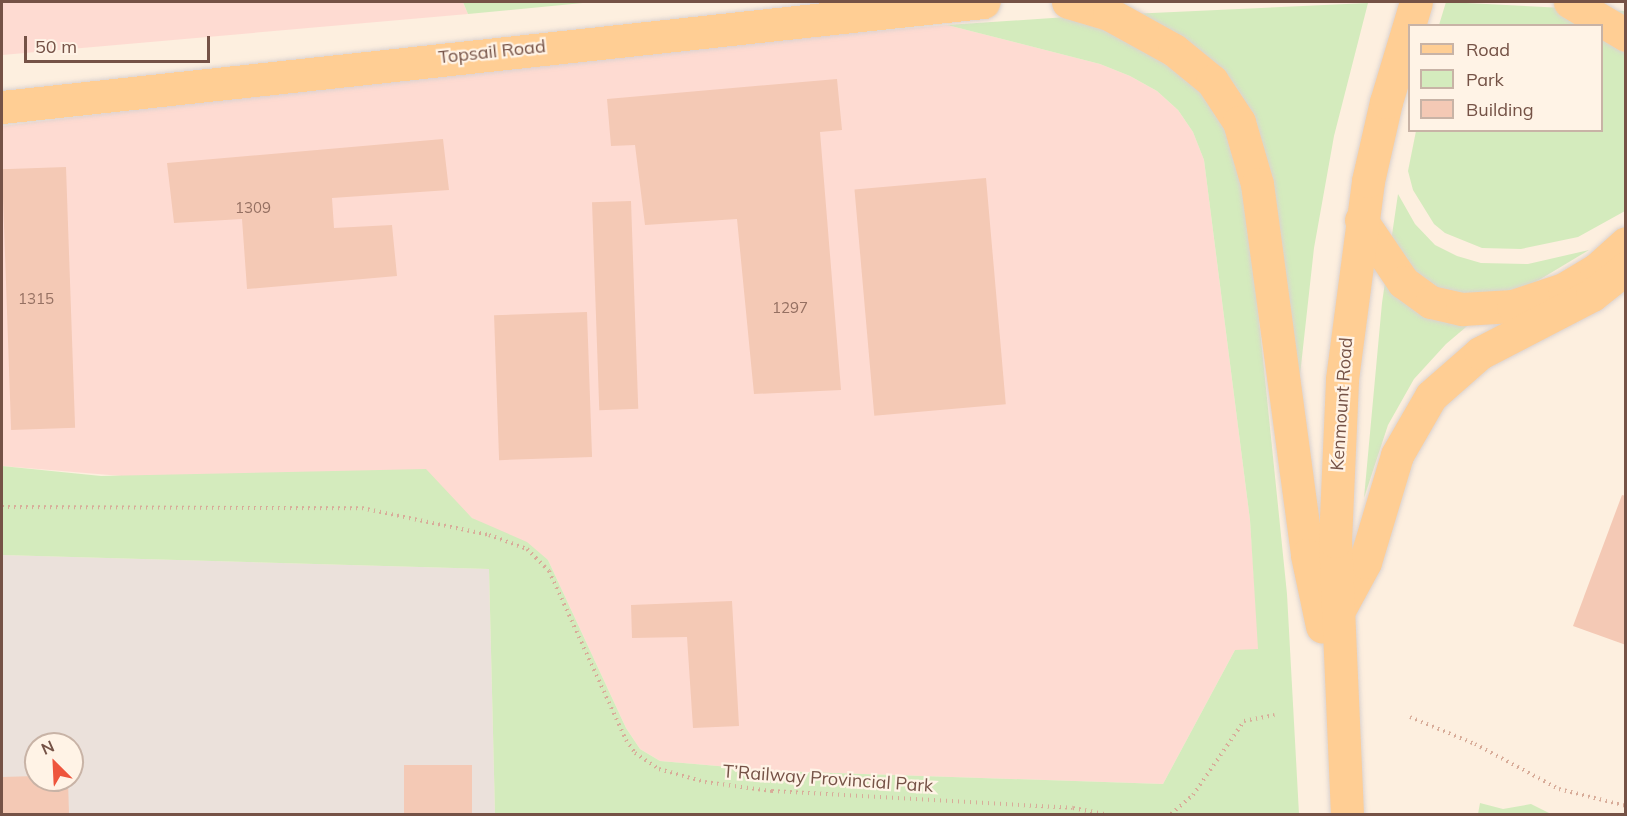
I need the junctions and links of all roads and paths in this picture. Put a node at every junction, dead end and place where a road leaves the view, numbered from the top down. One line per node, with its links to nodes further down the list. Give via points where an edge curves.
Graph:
1 (761, 2): 9 (main road)
2 (983, 2): 9 (main road, Topsail Road)
3 (1068, 2): 16 (main road, via 1125,22 1174,50 1212,81 1239,122 1252,159 1267,246 1307,555)
4 (1416, 2): 6 (main road, Kenmount Road)
5 (1570, 2): 8 (main road)
6 (1409, 24)
7 (1408, 27): 11 (main road, Kenmount Road)
8 (1626, 36)
9 (618, 40): 10 (main road, Topsail Road)
10 (2, 107)
11 (1361, 220): 12 (main road, via 1403,282 1431,302 1462,309 1513,306 1564,289 1596,270); 15 (main road, Kenmount Road, via 1340,402 1335,541)
12 (1626, 243)
13 (1626, 268): 15 (main road, via 1592,295 1480,353 1431,396 1396,455 1365,562)
14 (2, 507): 20 (path, T’Railway Provincial Park, via 362,508 489,535 539,558 549,571 626,740 635,753 659,770 705,782 772,791 1062,807)
15 (1337, 614): 16 (main road, Kenmount Road)
16 (1341, 706): 22 (main road, Kenmount Road)
17 (1274, 715): 21 (path, via 1256,716 1240,726 1193,795)
18 (1410, 717): 19 (path, via 1475,744 1559,789)
19 (1626, 806)
20 (1105, 814)
21 (1171, 814)
22 (1347, 814)

